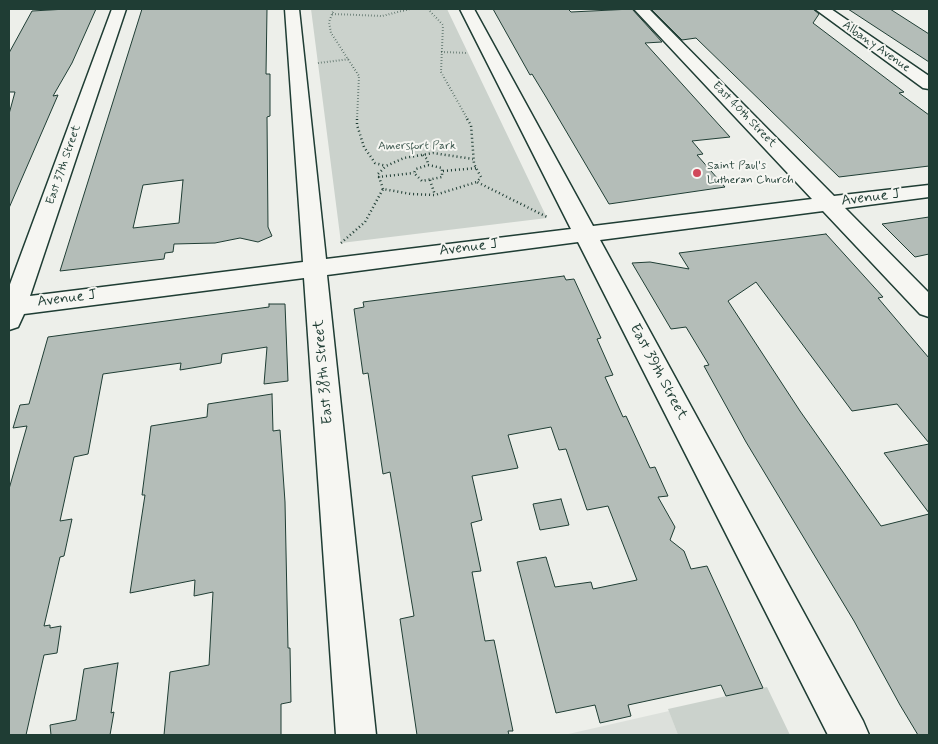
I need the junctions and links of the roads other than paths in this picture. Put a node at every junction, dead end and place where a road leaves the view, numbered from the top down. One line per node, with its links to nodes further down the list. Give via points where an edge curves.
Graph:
1 (118, 9): 12 (street, East 37th Street)
2 (292, 9): 10 (street, East 38th Street)
3 (467, 9): 9 (street, East 39th Street)
4 (641, 9): 8 (street, East 40th Street)
5 (822, 9): 6 (street, Albany Avenue)
6 (929, 84)
7 (929, 191): 8 (street, Avenue J)
8 (828, 203): 9 (street, Avenue J); 11 (street, East 40th Street)
9 (585, 234): 10 (street, Avenue J); 14 (street, East 39th Street)
10 (315, 268): 12 (street, Avenue J); 13 (street, East 38th Street)
11 (929, 308)
12 (10, 311)
13 (356, 735)
14 (849, 735)

